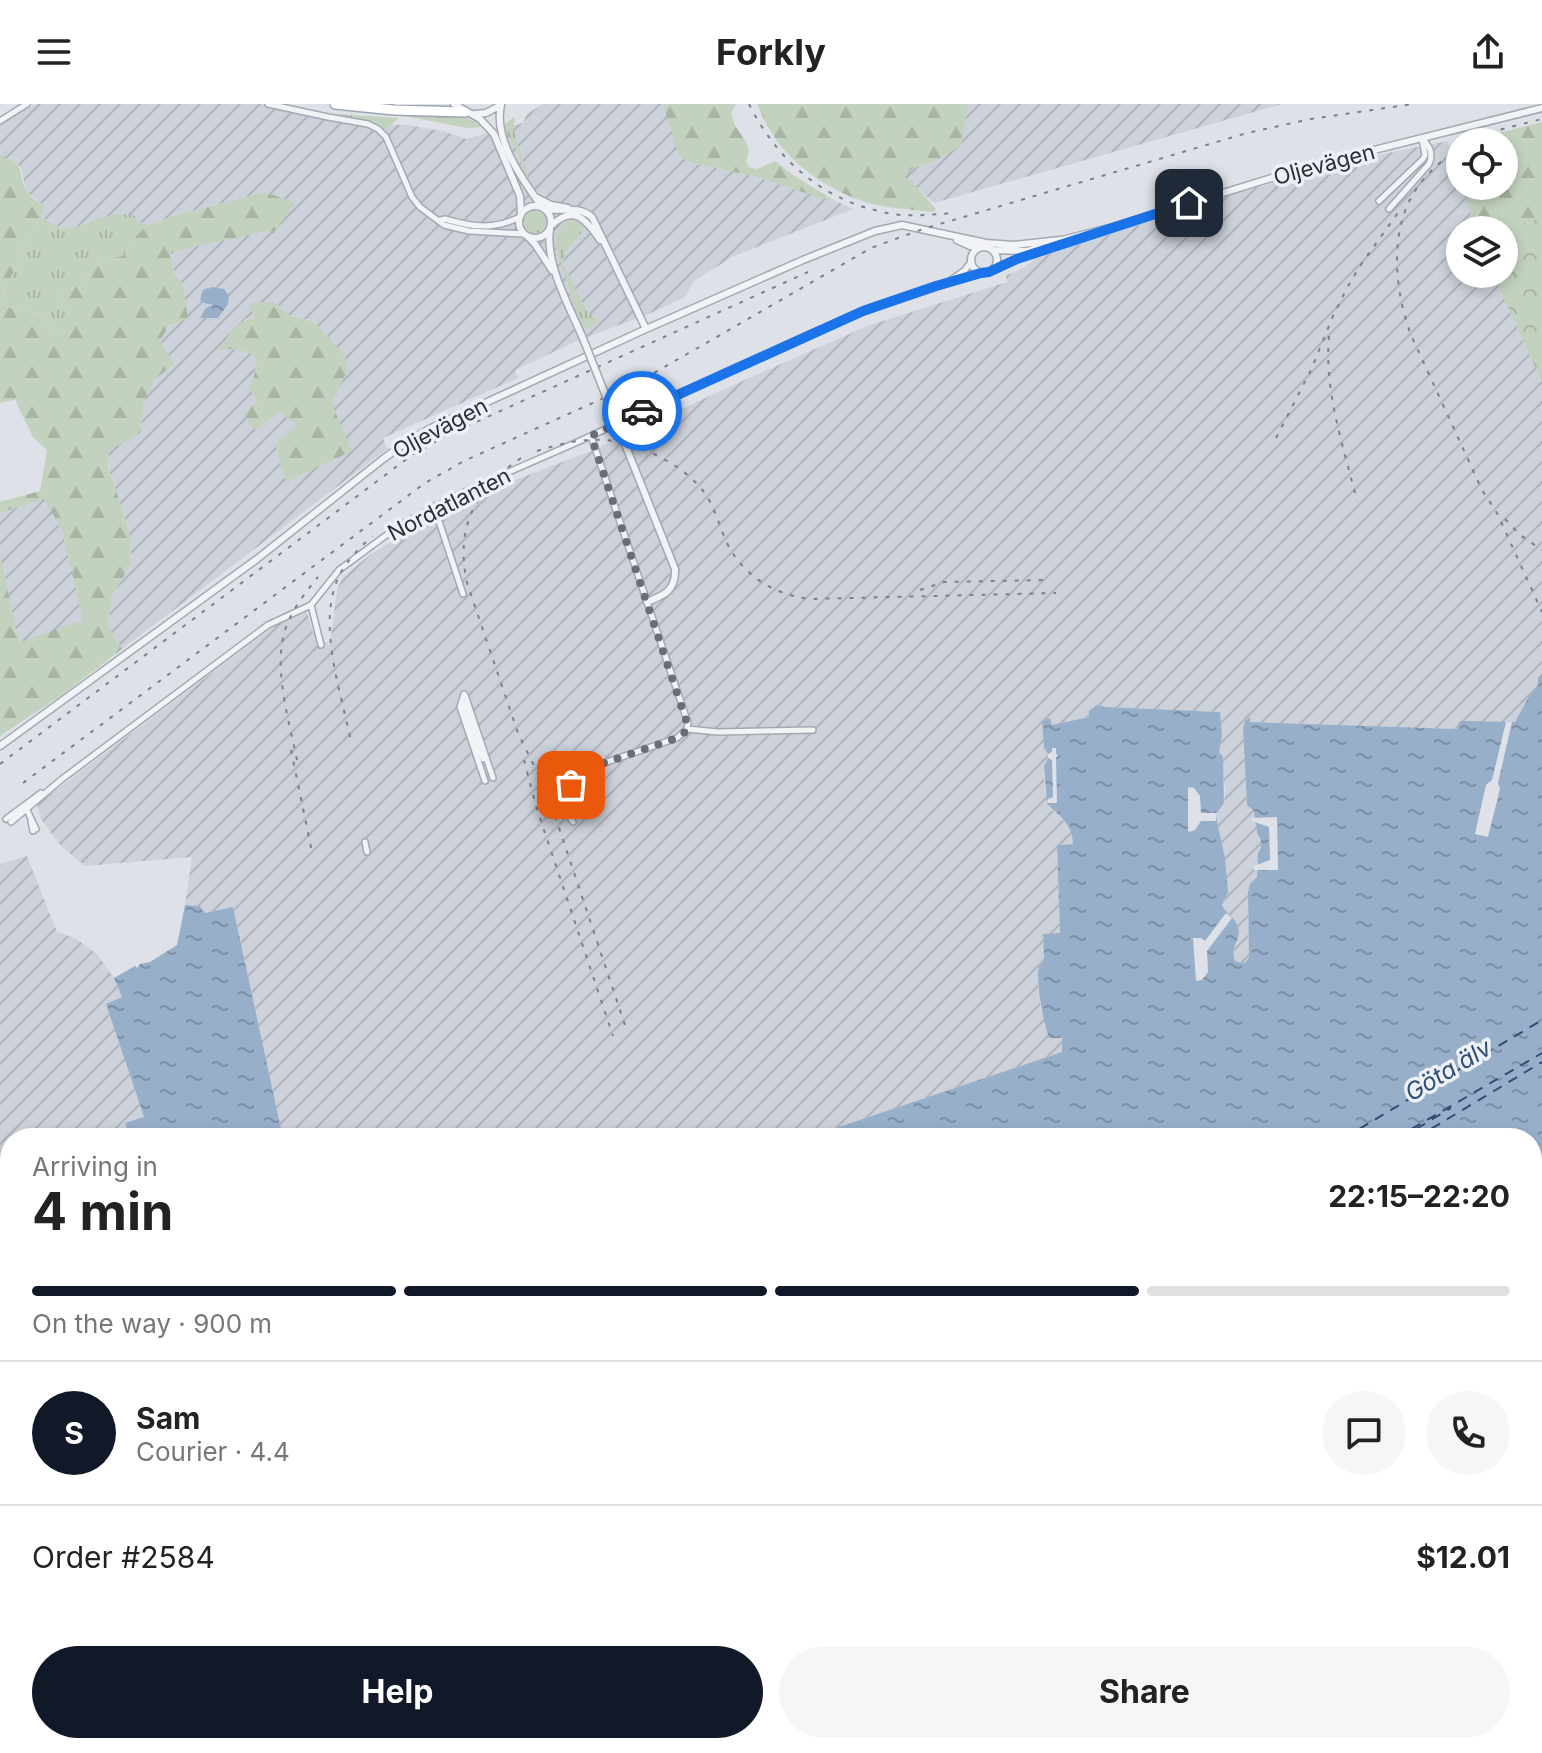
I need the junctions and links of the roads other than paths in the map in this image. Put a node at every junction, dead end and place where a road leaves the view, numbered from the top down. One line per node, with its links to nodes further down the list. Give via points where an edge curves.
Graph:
1 (27, 104): 8 (street)
2 (268, 104): 16 (street, via 378,129 412,197)
3 (335, 104): 7 (main road)
4 (454, 104): 7 (street)
5 (501, 104): 7 (street, via 486,113); 10 (street, via 502,134)
6 (1542, 108): 9 (street, Oljevägen)
7 (468, 113): 15 (street, via 494,134 519,191)
8 (0, 121)
9 (1422, 138): 11 (street, via 1423,159); 14 (street, via 1431,160); 18 (street, Oljevägen)
10 (534, 196): 12 (street); 13 (street)
11 (1379, 201)
12 (543, 208): 13 (street); 15 (street, via 531,206); 17 (street, via 550,215)
13 (571, 209): 25 (street, via 592,217)
14 (1389, 209)
15 (520, 216): 16 (street, via 484,227); 20 (street)
16 (439, 220): 20 (street, via 469,231)
17 (550, 228): 20 (street, via 541,237); 25 (street, via 563,217 578,216); 29 (street, via 550,252)
18 (1109, 228): 22 (street, Oljevägen); 27 (street, Oljevägen)
19 (939, 233): 21 (street, Oljevägen); 22 (street, Oljevägen, via 1014,245); 31 (street, Oljevägen, via 902,225 875,231)
20 (526, 235): 29 (street)
21 (953, 238): 23 (street, Oljevägen); 26 (street, Oljevägen)
22 (1060, 240): 24 (street, Oljevägen, via 1027,251)
23 (981, 247): 24 (street, Oljevägen); 26 (street)
24 (992, 250): 27 (street, via 997,260)
25 (609, 252): 31 (street)
26 (971, 259): 28 (street, Oljevägen); 30 (street, Nordatlanten)
27 (993, 269): 28 (street, Oljevägen)
28 (981, 273): 30 (street, Nordatlanten)
29 (560, 283): 35 (street, bridge, via 675,569 671,589)
30 (947, 283): 32 (street, Nordatlanten, via 863,311)
31 (646, 329): 41 (street, Oljevägen, via 408,441 257,559)
32 (591, 436): 33 (street, Nordatlanten); 35 (street)
33 (434, 506): 34 (street); 36 (street, Nordatlanten, via 339,570)
34 (463, 594)
35 (647, 602): 39 (street)
36 (311, 605): 37 (street); 45 (street, Nordatlanten, via 268,625)
37 (321, 645)
38 (461, 700): 43 (street)
39 (687, 729): 40 (street); 42 (street, via 677,738)
40 (813, 730)
41 (0, 746)
42 (575, 773): 44 (street, via 571,787); 47 (street, via 560,789)
43 (489, 780)
44 (581, 804)
45 (27, 810): 46 (street, Nordatlanten); 48 (street)
46 (9, 821)
47 (573, 822)
48 (35, 830)
49 (365, 842): 50 (street)
50 (367, 852)

